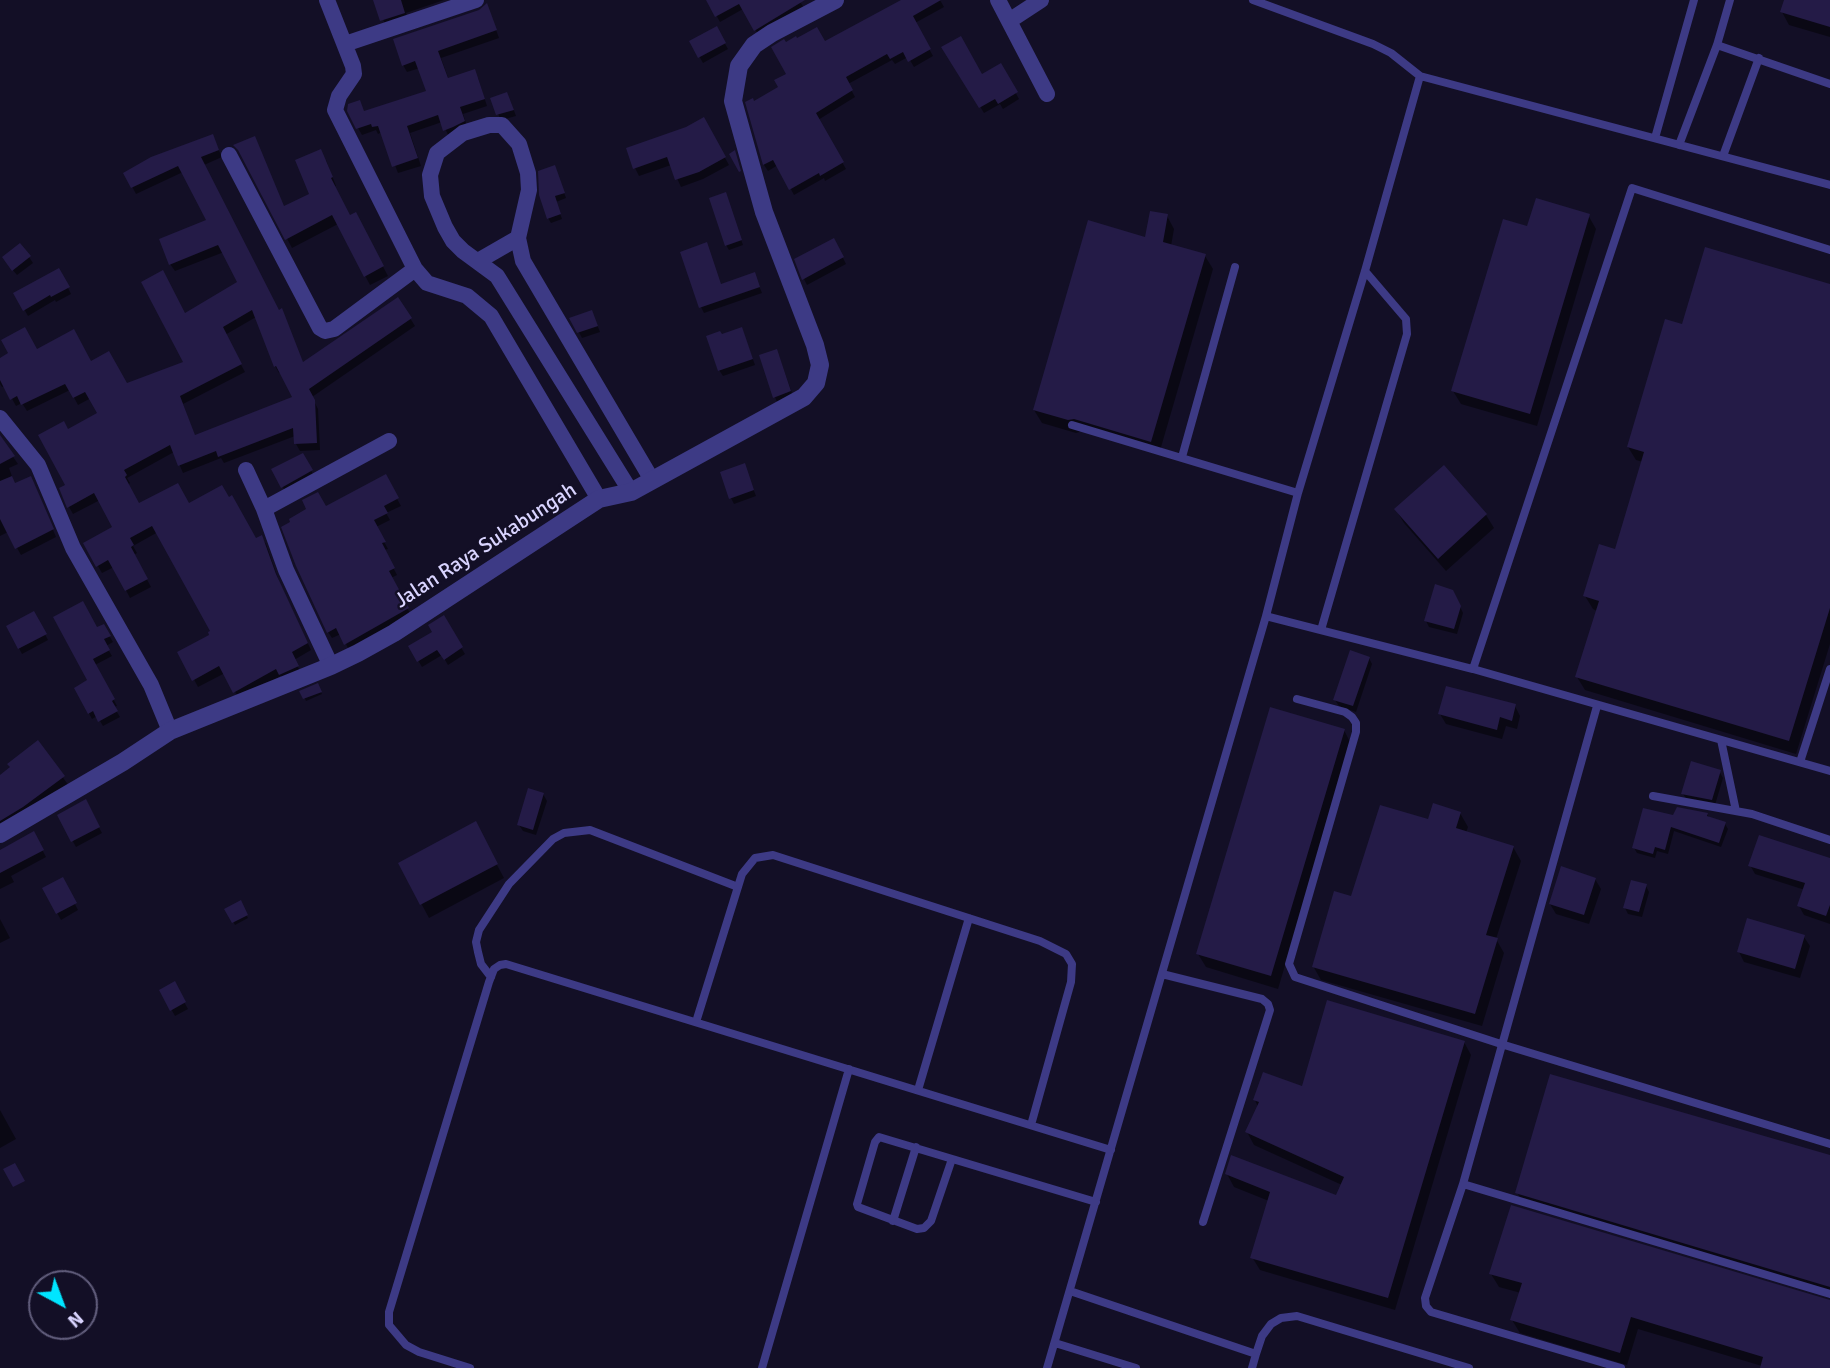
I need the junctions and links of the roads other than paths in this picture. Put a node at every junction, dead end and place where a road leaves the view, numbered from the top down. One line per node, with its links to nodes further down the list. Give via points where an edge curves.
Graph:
1 (327, 0): 10 (street)
2 (476, 0): 10 (street)
3 (998, 0): 9 (street)
4 (1041, 0): 9 (street)
5 (1253, 0): 13 (lane, via 1373,44)
6 (1694, 0): 16 (lane)
7 (1730, 0): 11 (lane)
8 (830, 1): 32 (street, Jalan Raya Sukabungah, via 754,46 738,66 733,101 764,212 815,345 820,365 816,383 804,397)
9 (1009, 21): 15 (street)
10 (345, 44): 25 (street, via 354,74 335,110)
11 (1717, 45): 12 (lane); 17 (lane)
12 (1759, 58): 14 (lane); 19 (lane)
13 (1420, 76): 16 (lane); 26 (lane)
14 (1830, 84)
15 (1047, 94)
16 (1655, 138): 17 (lane)
17 (1679, 145): 19 (lane)
18 (229, 155): 25 (street, via 320,328 334,329)
19 (1723, 156): 20 (lane)
20 (1830, 185)
21 (518, 238): 23 (street); 23 (street, via 529,190 519,144 502,125 463,133 438,153 430,175 432,196 453,241); 32 (street, via 523,261)
22 (1830, 250): 41 (lane, via 1632,188)
23 (478, 261): 33 (street, via 498,276)
24 (1235, 267): 30 (lane)
25 (415, 269): 35 (street, via 427,283 467,296 491,316)
26 (1364, 271): 34 (lane); 38 (lane, via 1406,319 1407,334)
27 (0, 418): 44 (street, via 38,465 73,548 151,685)
28 (1072, 425): 30 (lane)
29 (389, 440): 36 (street)
30 (1182, 457): 34 (lane)
31 (246, 470): 36 (street)
32 (652, 480): 33 (street, Jalan Raya Sukabungah)
33 (631, 492): 35 (street, Jalan Raya Sukabungah)
34 (1298, 493): 37 (lane)
35 (599, 499): 39 (street, Jalan Raya Sukabungah, via 394,633)
36 (264, 509): 39 (street, via 286,570)
37 (1266, 616): 38 (lane); 54 (lane)
38 (1321, 629): 41 (lane)
39 (331, 666): 44 (street, Jalan Raya Sukabungah)
40 (1830, 668): 46 (lane)
41 (1473, 669): 43 (lane)
42 (1297, 699): 57 (lane, via 1345,712 1356,723 1356,732 1290,971 1297,979)
43 (1597, 706): 45 (lane); 57 (lane)
44 (170, 731): 50 (street, Jalan Raya Sukabungah)
45 (1721, 740): 46 (lane); 49 (lane)
46 (1800, 762): 47 (lane)
47 (1830, 771)
48 (1653, 796): 49 (lane)
49 (1736, 811): 51 (lane)
50 (0, 834)
51 (1830, 840)
52 (738, 887): 53 (lane, via 748,864 773,855); 55 (lane, via 590,830 564,832 509,884 479,930 476,942 481,964); 56 (lane)
53 (969, 918): 59 (lane); 60 (lane, via 1061,949 1072,964)
54 (1162, 974): 63 (lane); 68 (lane, via 1262,999 1270,1010)
55 (491, 977): 56 (lane, via 506,964); 73 (lane, via 388,1325 419,1352)
56 (696, 1022): 58 (lane)
57 (1502, 1044): 61 (lane); 65 (lane)
58 (849, 1069): 59 (lane); 74 (lane)
59 (918, 1090): 60 (lane)
60 (1031, 1125): 63 (lane)
61 (1830, 1144)
62 (916, 1147): 64 (lane); 67 (lane); 67 (lane, via 878,1137 857,1203 860,1209)
63 (1111, 1150): 66 (lane)
64 (952, 1159): 66 (lane); 67 (lane, via 927,1226 917,1229)
65 (1463, 1184): 70 (lane); 79 (lane, via 1425,1298 1426,1307)
66 (1096, 1202): 69 (lane)
67 (894, 1221)
68 (1203, 1222)
69 (1070, 1291): 71 (lane); 72 (lane)
70 (1830, 1294)
71 (1055, 1343): 75 (lane); 76 (lane)
72 (1256, 1354): 77 (lane); 78 (lane, via 1271,1324 1297,1316)
73 (470, 1368)
74 (762, 1368)
75 (1047, 1368)
76 (1136, 1368)
77 (1252, 1368)
78 (1469, 1368)
79 (1621, 1368)

